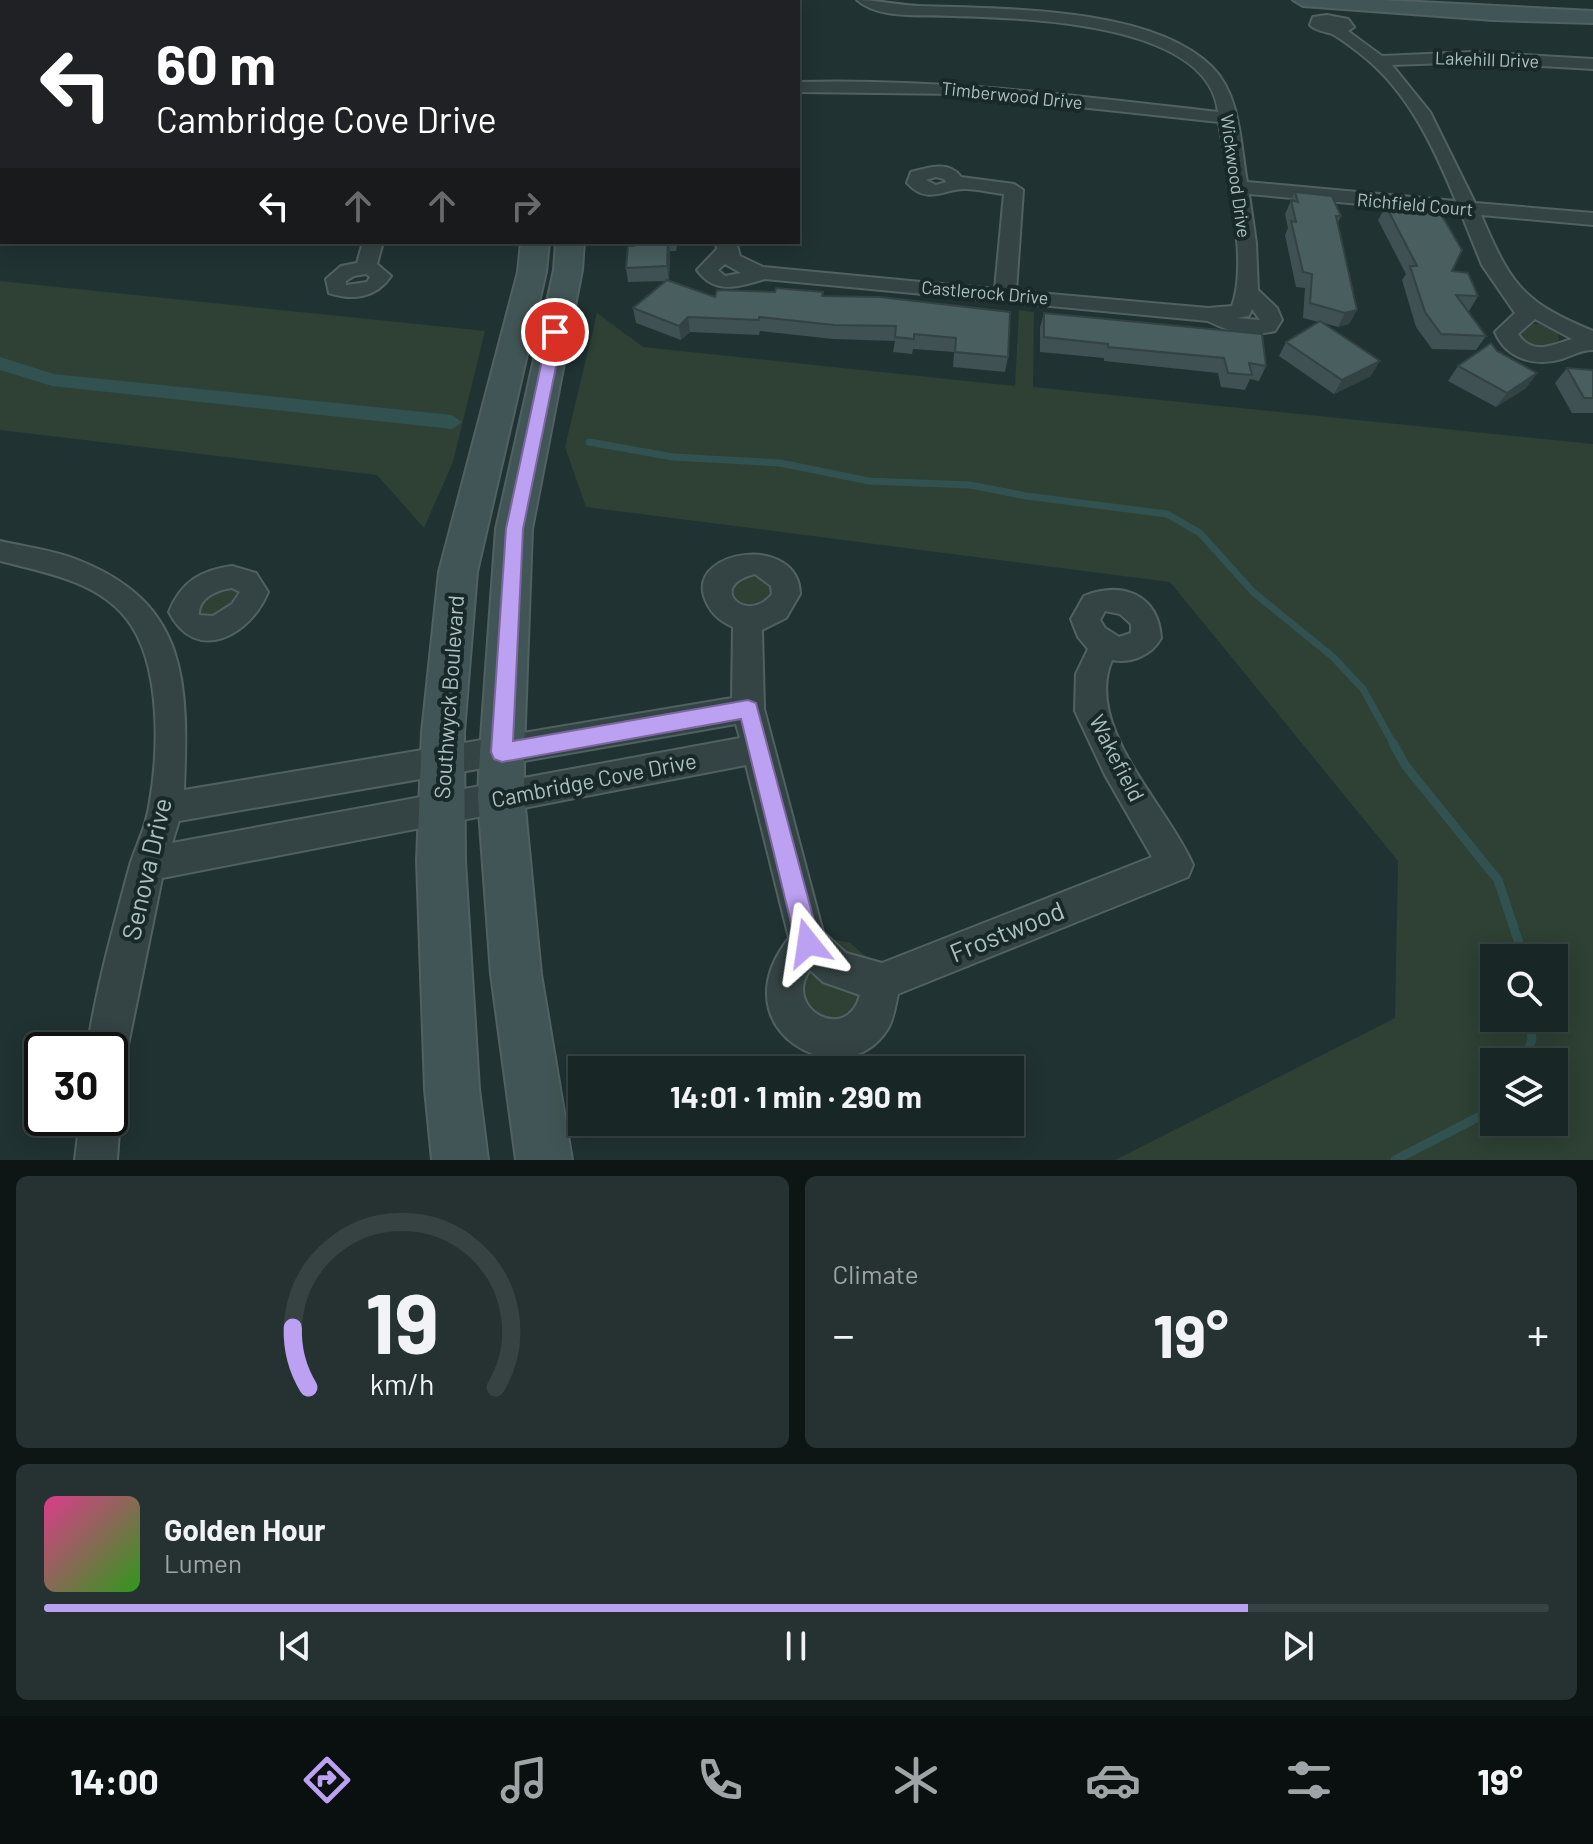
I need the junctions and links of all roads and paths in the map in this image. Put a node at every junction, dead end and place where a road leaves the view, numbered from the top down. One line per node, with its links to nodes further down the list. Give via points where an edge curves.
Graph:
1 (856, 0): 8 (street, via 849,6 856,11)
2 (864, 0): 8 (street)
3 (1303, 0): 5 (street)
4 (1454, 0): 7 (street)
5 (1352, 2): 6 (street)
6 (1378, 3): 10 (street)
7 (1593, 6)
8 (885, 7): 9 (street, Wickwood Drive)
9 (1022, 7): 15 (street, Wickwood Drive, via 1111,26 1171,47 1214,78 1225,99)
10 (1593, 17)
11 (1337, 31): 12 (street)
12 (1382, 61): 13 (street, Lakehill Drive, via 1473,57); 18 (street, via 1425,117)
13 (1593, 64)
14 (800, 87): 15 (street, Timberwood Drive, via 990,91)
15 (1226, 118): 17 (street, Wickwood Drive)
16 (955, 182): 25 (street, via 1014,190)
17 (1238, 187): 18 (street, Richfield Court); 27 (street, Wickwood Drive)
18 (1469, 209): 19 (street, Richfield Court); 26 (street, via 1493,265)
19 (1593, 219)
20 (372, 244): 23 (street)
21 (729, 253): 24 (street, Castlerock Drive); 24 (street, Castlerock Drive, via 707,270 712,278 735,282)
22 (551, 256): 38 (street, Southwyck Boulevard, via 514,529); 39 (street, Southwyck Boulevard, via 458,572)
23 (366, 268)
24 (762, 273): 25 (street, Castlerock Drive)
25 (1005, 295): 28 (street, Castlerock Drive)
26 (1519, 298): 30 (street); 30 (street, via 1527,315 1506,332 1518,348 1543,355)
27 (1244, 302): 28 (street, Castlerock Drive); 29 (street, Wickwood Drive, via 1269,313)
28 (1208, 315): 29 (street, Castlerock Drive, via 1242,327)
29 (1267, 326)
30 (1593, 341)
31 (3, 551): 34 (street, Senova Drive, via 68,567 105,585 135,608)
32 (747, 619): 36 (street)
33 (186, 621): 34 (street)
34 (156, 641): 41 (street, Senova Drive, via 167,675 171,718)
35 (1104, 645): 44 (street, Wakefield, via 1091,674 1091,711 1116,765)
36 (748, 709): 37 (street); 38 (street, Cambridge Cove Drive)
37 (757, 749): 40 (street, Cambridge Cove Drive); 45 (street)
38 (502, 752): 39 (street, Cambridge Cove Drive); 40 (street, Southwyck Boulevard)
39 (444, 762): 41 (street, Cambridge Cove Drive); 42 (street, Southwyck Boulevard)
40 (501, 797): 42 (street, Cambridge Cove Drive); 51 (street, Southwyck Boulevard, via 516,974)
41 (166, 808): 43 (street, Senova Drive)
42 (440, 809): 43 (street, Cambridge Cove Drive); 50 (street, Southwyck Boulevard)
43 (148, 864): 47 (street, Senova Drive)
44 (1176, 865): 46 (street, Frostwood)
45 (808, 943): 46 (street, via 836,969); 46 (street, via 792,957 784,977 784,999 793,1020 810,1035 831,1042 853,1037 870,1024 881,1004)
46 (882, 982)
47 (109, 1032)
48 (98, 1136): 49 (street)
49 (96, 1160)
50 (460, 1160)
51 (544, 1160)

